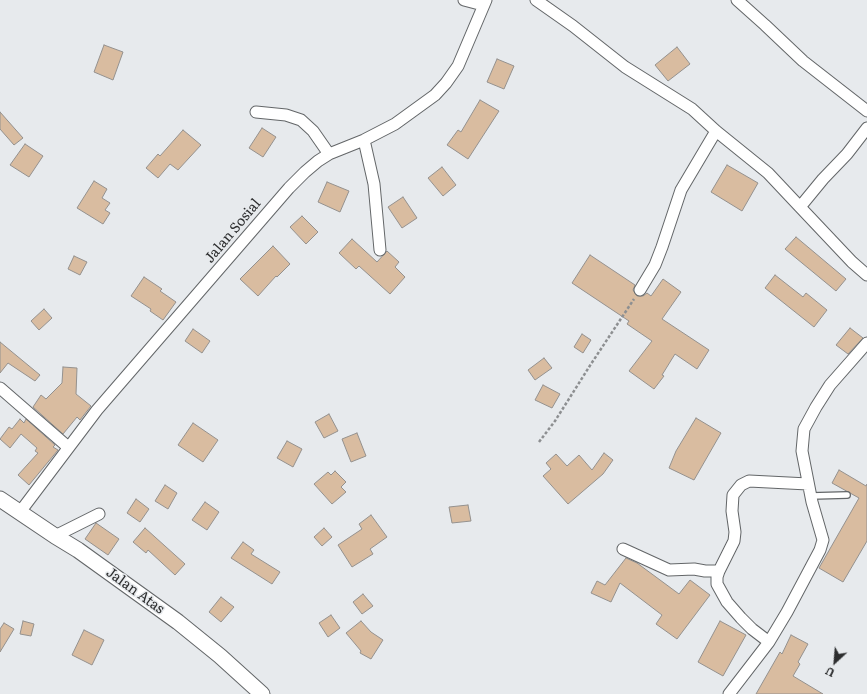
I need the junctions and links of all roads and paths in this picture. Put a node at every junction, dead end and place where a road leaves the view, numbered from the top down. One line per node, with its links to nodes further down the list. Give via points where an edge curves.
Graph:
1 (464, 0): 4 (street)
2 (536, 0): 8 (street, via 625,67 692,109)
3 (737, 0): 5 (street, via 803,61)
4 (485, 3): 9 (street, Jalan Sosial, via 458,66 446,83 435,95 395,124)
5 (867, 111)
6 (256, 112): 10 (street, via 286,115 301,120 313,131)
7 (867, 128): 11 (street)
8 (716, 131): 11 (street, via 768,173); 14 (street, via 681,190 655,265)
9 (364, 140): 10 (street, Jalan Sosial); 12 (street, via 374,184)
10 (329, 154): 18 (street, Jalan Sosial, via 289,188)
11 (800, 207): 13 (street)
12 (380, 250)
13 (867, 275)
14 (640, 290): 17 (path)
15 (867, 343): 19 (street, via 830,385 804,429 802,451)
16 (0, 388): 18 (street)
17 (539, 442)
18 (68, 447): 23 (street, Jalan Sosial)
19 (808, 484): 21 (street); 27 (street, via 749,481 736,489 731,503 735,523 734,541)
20 (847, 495): 21 (lane)
21 (811, 496): 28 (street, via 823,540 795,598)
22 (0, 499): 23 (street, Jalan Atas)
23 (20, 512): 25 (street, Jalan Atas)
24 (100, 514): 25 (street)
25 (54, 536): 29 (street, Jalan Atas, via 78,550 178,622)
26 (624, 549): 27 (street, via 669,570)
27 (719, 571): 28 (street, via 716,577 721,594 752,629)
28 (769, 642): 30 (street)
29 (262, 694)
30 (729, 694)

